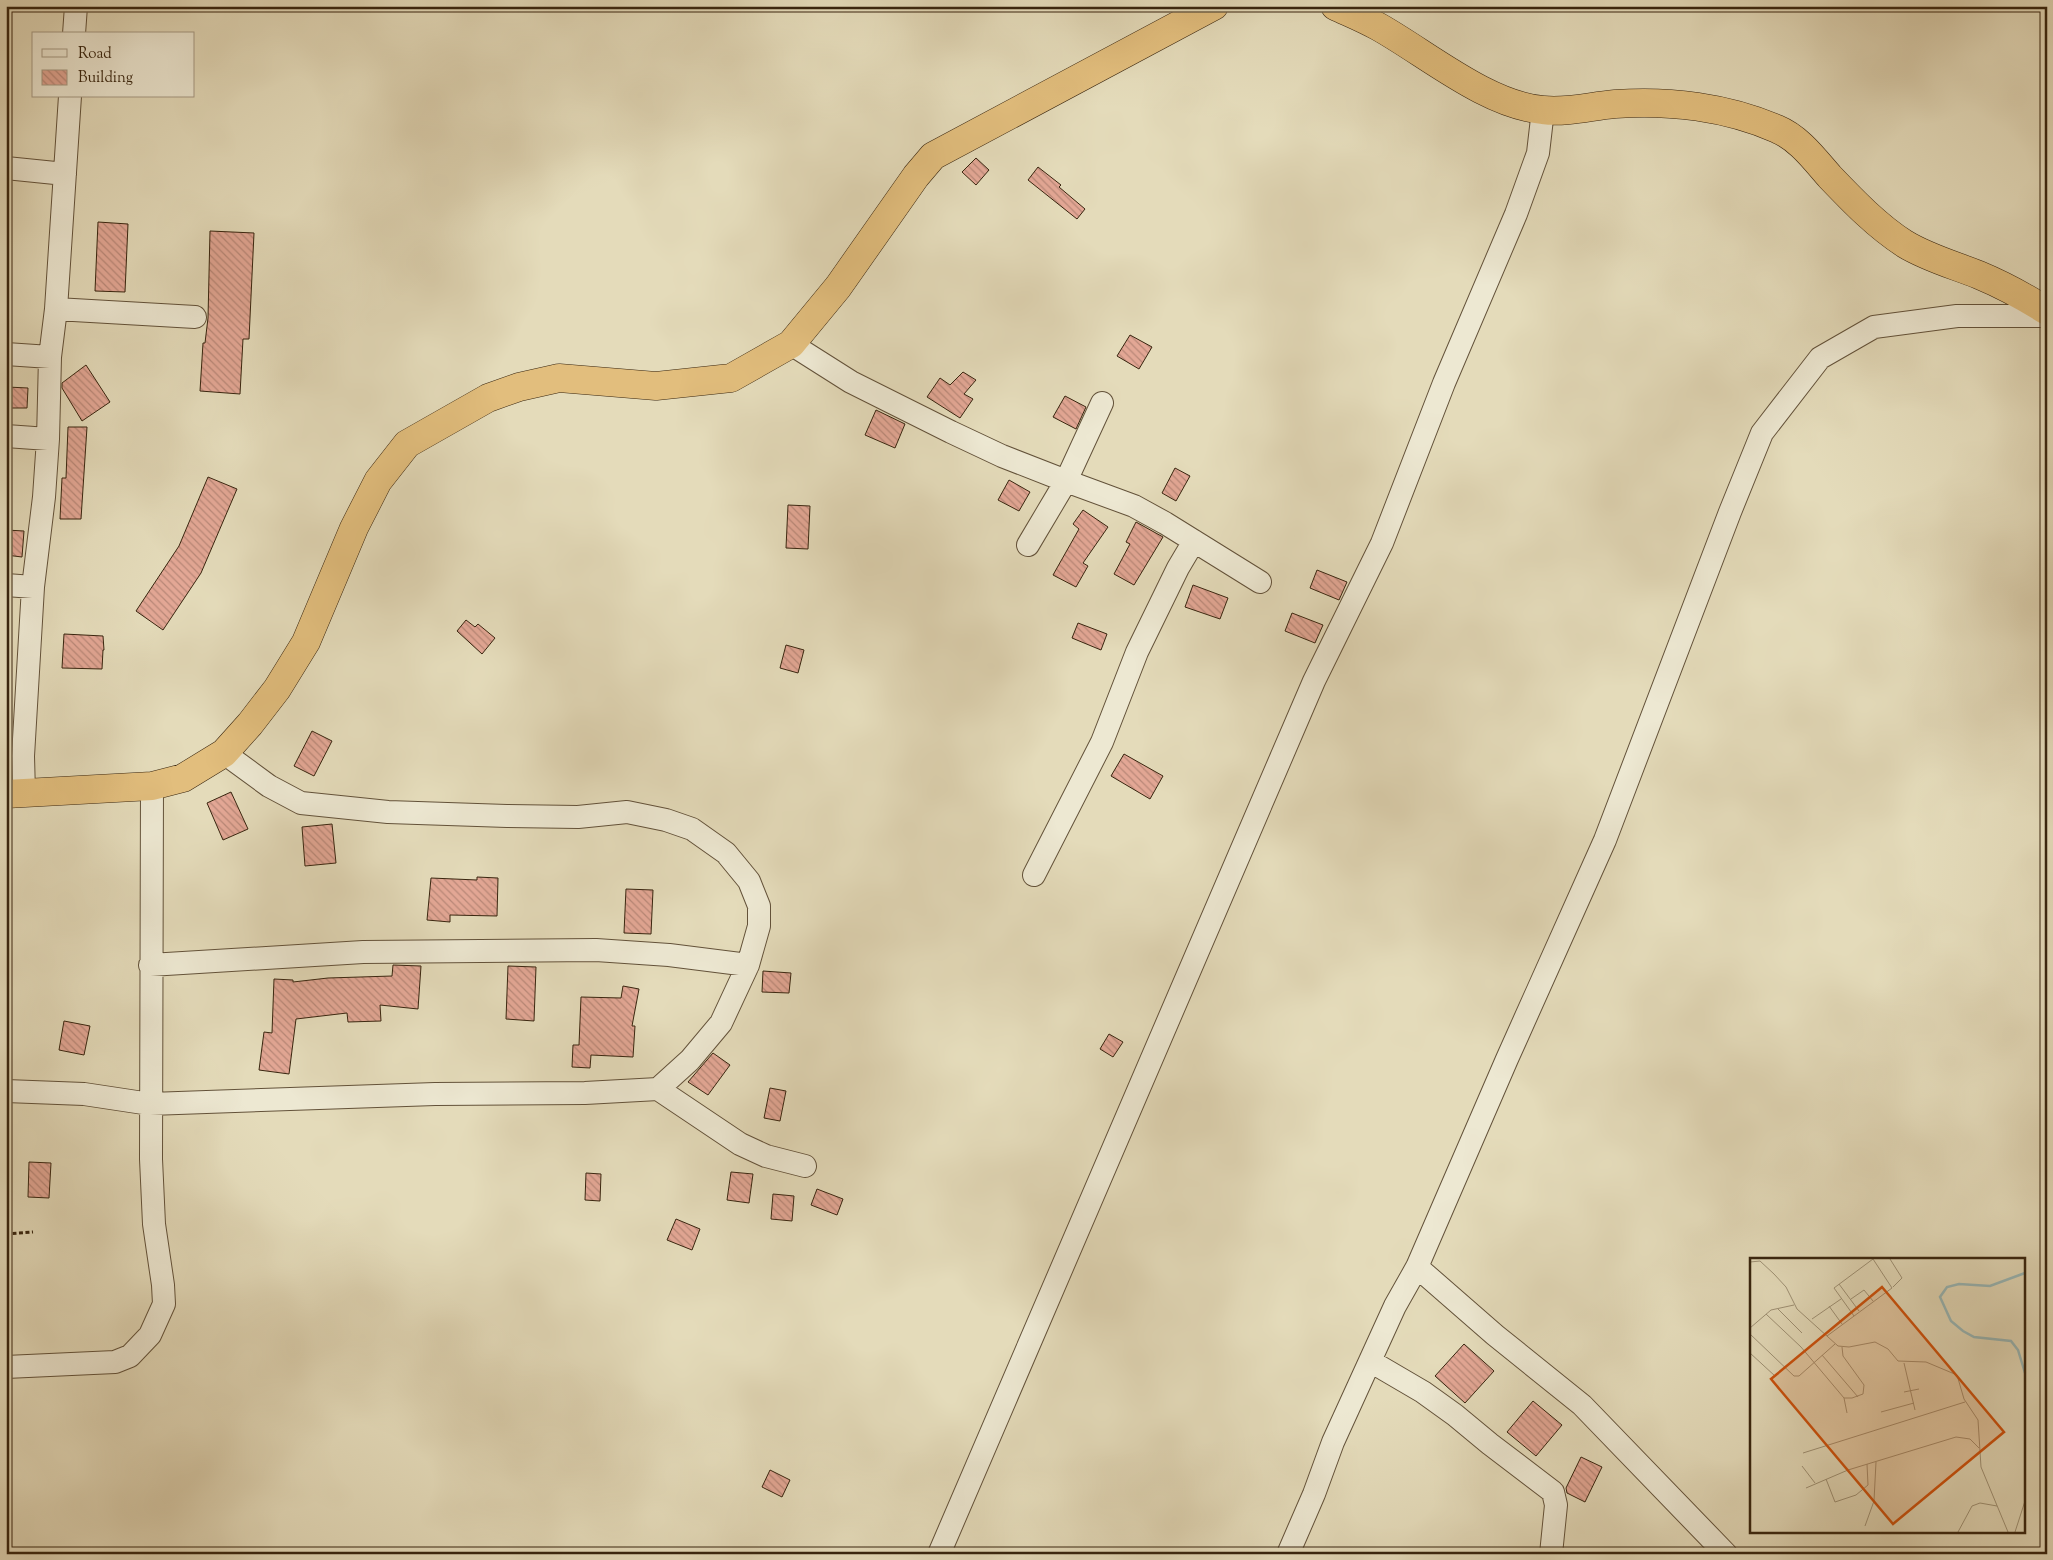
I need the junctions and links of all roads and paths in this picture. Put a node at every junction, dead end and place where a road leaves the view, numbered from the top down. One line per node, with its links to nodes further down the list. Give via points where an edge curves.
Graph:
1 (76, 6): 4 (street)
2 (1214, 6): 13 (highway, via 934,156 916,176 838,287)
3 (1335, 6): 6 (highway, via 1378,27 1506,102)
4 (74, 32)
5 (70, 98): 8 (street)
6 (1543, 110): 10 (highway, via 1644,103 1709,108 1779,129 1808,151 1866,213 1905,244 2020,294); 40 (street, via 1538,153 1516,214 1444,382 1382,543 1314,681)
7 (6, 168): 8 (street)
8 (65, 174): 9 (street)
9 (56, 309): 12 (street); 15 (street)
10 (2047, 311)
11 (2047, 316): 37 (street, via 1958,316 1874,327 1820,358 1762,433 1605,840)
12 (195, 317)
13 (790, 344): 19 (street, via 851,382 913,414 1002,456); 25 (highway, via 731,378 656,386 559,378 519,387 488,398 407,444 378,481 354,528 306,642 276,689)
14 (6, 354): 15 (street)
15 (50, 357): 18 (street)
16 (1102, 403): 19 (street)
17 (6, 436): 18 (street)
18 (48, 439): 24 (street)
19 (1066, 481): 20 (street, via 1134,506); 21 (street)
20 (1194, 541): 22 (street); 28 (street, via 1137,652 1102,742)
21 (1028, 545)
22 (1260, 582)
23 (6, 585): 24 (street)
24 (33, 587): 27 (street, via 24,756)
25 (224, 754): 26 (highway, via 183,778); 30 (street, via 269,786 301,803 388,812 507,816 578,817 627,812 692,829 726,853 749,881 759,906 759,926)
26 (152, 786): 27 (highway); 29 (street)
27 (15, 793)
28 (1034, 874)
29 (150, 965): 30 (street, via 363,952 596,950 669,955); 33 (street)
30 (748, 966): 31 (street, via 721,1023 690,1060)
31 (658, 1089): 33 (street); 34 (street, via 740,1144 766,1156)
32 (6, 1091): 33 (street, via 84,1094)
33 (150, 1104): 39 (street, via 154,1224 164,1304 150,1335 130,1356 115,1362)
34 (805, 1166)
35 (33, 1232): 36 (path)
36 (6, 1234)
37 (1416, 1267): 38 (street); 43 (street, via 1582,1405)
38 (1370, 1361): 41 (street, via 1332,1442); 42 (street, via 1456,1415 1553,1492 1556,1505)
39 (6, 1367)
40 (940, 1554)
41 (1288, 1554)
42 (1551, 1554)
43 (1726, 1554)

